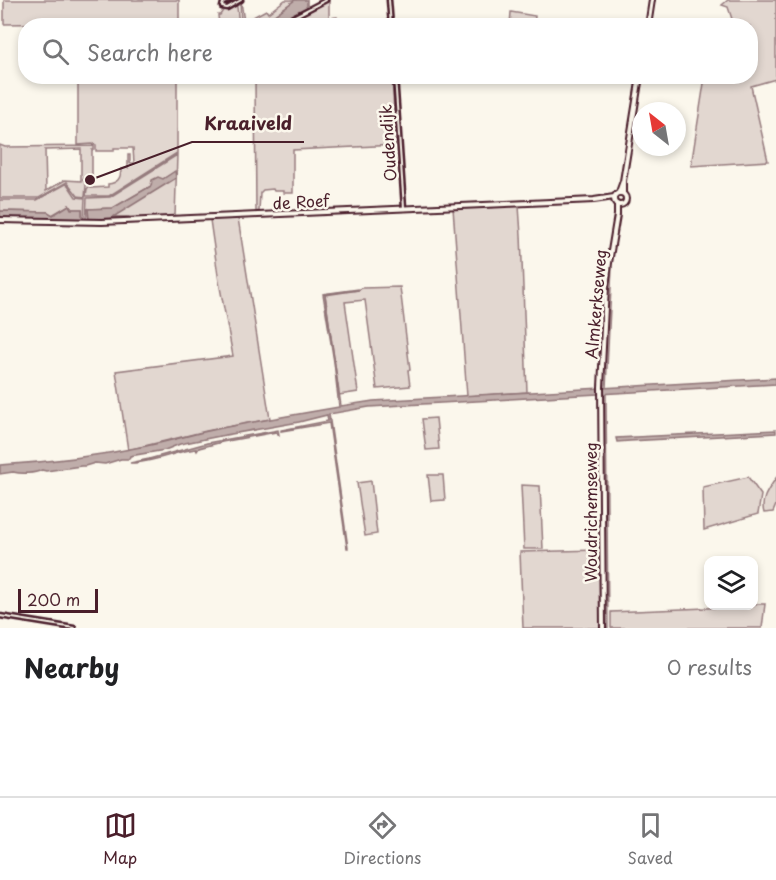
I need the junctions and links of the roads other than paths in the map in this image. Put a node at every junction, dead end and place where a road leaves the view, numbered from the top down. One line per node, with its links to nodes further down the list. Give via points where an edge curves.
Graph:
1 (229, 0): 2 (street, via 222,7)
2 (241, 0)
3 (326, 0): 6 (street)
4 (389, 0): 7 (street)
5 (652, 0): 8 (street)
6 (291, 18)
7 (390, 18)
8 (649, 18)
9 (396, 84): 13 (street, Oudendijk)
10 (639, 84): 11 (street)
11 (621, 193): 12 (street, via 616,194); 12 (street, via 626,200)
12 (617, 201): 13 (street, de Roef); 15 (street, Almkerkseweg, via 606,287)
13 (404, 208): 14 (street, de Roef, via 102,222)
14 (0, 220)
15 (601, 395): 18 (street, Woudrichemseweg)
16 (0, 616): 17 (street)
17 (74, 628)
18 (603, 628)

